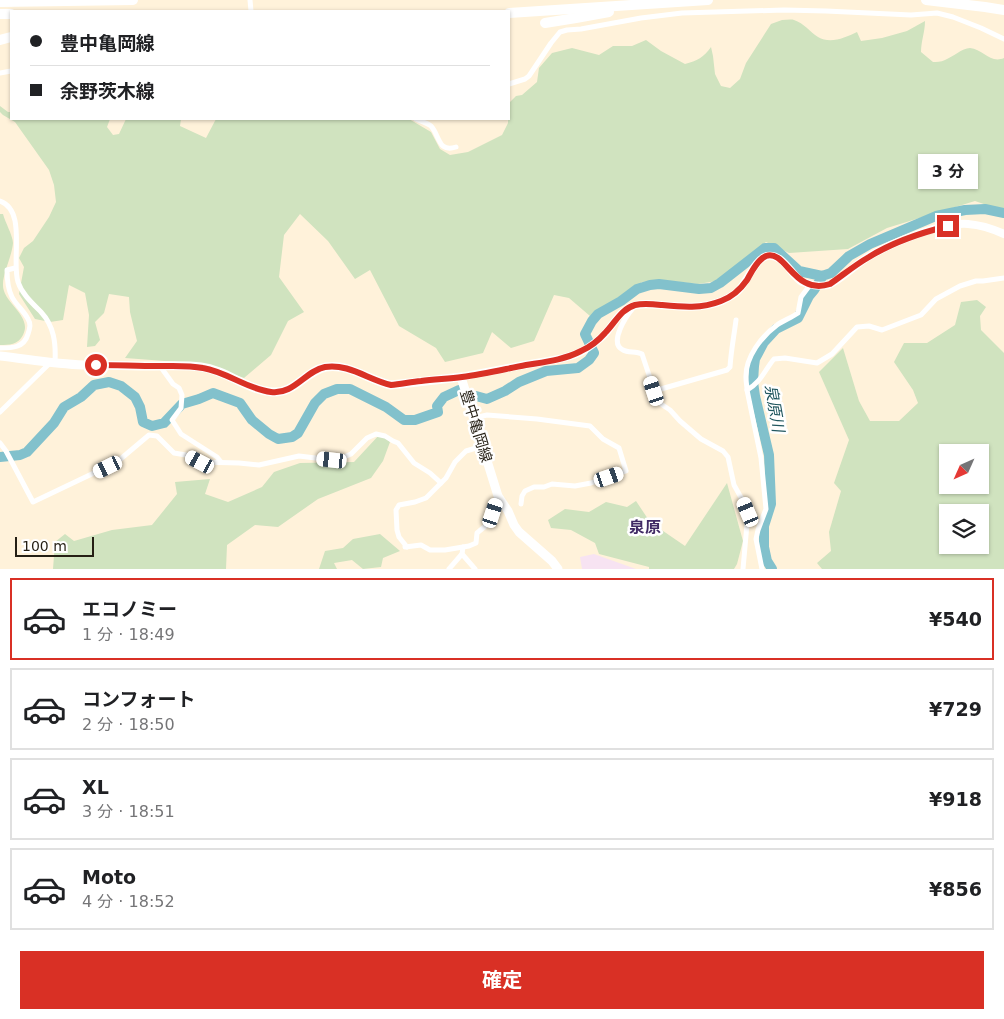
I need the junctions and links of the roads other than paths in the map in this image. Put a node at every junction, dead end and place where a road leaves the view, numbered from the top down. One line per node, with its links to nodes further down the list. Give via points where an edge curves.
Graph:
1 (133, 0): 4 (highway)
2 (708, 0): 5 (highway)
3 (926, 0): 6 (highway)
4 (0, 2)
5 (657, 3): 7 (highway); 8 (highway)
6 (1004, 10)
7 (510, 13)
8 (545, 23)
9 (1004, 39): 10 (street, via 937,13 911,15 784,10 682,13 560,32 529,76)
10 (510, 84)
11 (418, 120): 12 (street, via 430,126 446,148)
12 (456, 147)
13 (0, 201): 15 (street, via 11,208 14,216)
14 (1004, 234): 17 (main road, via 968,224 928,231 882,249 830,284)
15 (16, 268): 20 (street, via 7,270 9,289 28,318 29,332 20,346); 22 (street, via 18,283 26,297 54,334 56,350)
16 (1004, 278): 25 (street, via 960,286 936,299 921,316 882,330 857,327 832,354 817,363 774,359 761,379)
17 (814, 285): 18 (main road, via 802,282 778,258 766,256 738,291 721,301 692,307); 25 (street, via 801,297 798,313 771,330 755,348 746,376)
18 (634, 305): 24 (main road, via 627,308 604,335 571,356); 26 (street, via 617,339 623,350 642,354)
19 (736, 320): 26 (street, via 727,370)
20 (0, 348)
21 (0, 356): 22 (main road, 豊中亀岡線)
22 (53, 362): 23 (main road, 豊中亀岡線); 27 (street)
23 (160, 366): 24 (main road, 豊中亀岡線, via 204,368 273,392 291,389 315,371 335,366 391,385); 31 (street, via 182,395 181,408 172,420 181,434)
24 (461, 377): 28 (main road, 豊中亀岡線)
25 (747, 390): 41 (street, via 761,458 766,508 756,539)
26 (654, 391): 40 (street, via 658,402 701,439 728,456 734,485 748,512)
27 (0, 412)
28 (474, 418): 30 (main road, 豊中亀岡線); 34 (street, via 487,415 590,426 619,448 626,471 576,486 552,484 534,487 525,491)
29 (0, 443): 31 (street, via 33,502 117,462 149,435 158,436 174,453 200,462)
30 (482, 446): 32 (street, via 466,450); 33 (main road, 豊中亀岡線)
31 (221, 462): 32 (street, via 260,465 299,456 340,459 376,434 398,442 414,463)
32 (441, 482): 35 (street, via 426,498 399,505 396,510 398,537 405,547 421,545 430,550)
33 (500, 499): 35 (street, via 489,523 477,533 476,543); 39 (main road, 豊中亀岡線, via 519,532)
34 (521, 504)
35 (462, 547): 36 (street)
36 (462, 554): 37 (street); 38 (street)
37 (449, 569)
38 (475, 569)
39 (558, 569)
40 (744, 569)
41 (762, 569)

